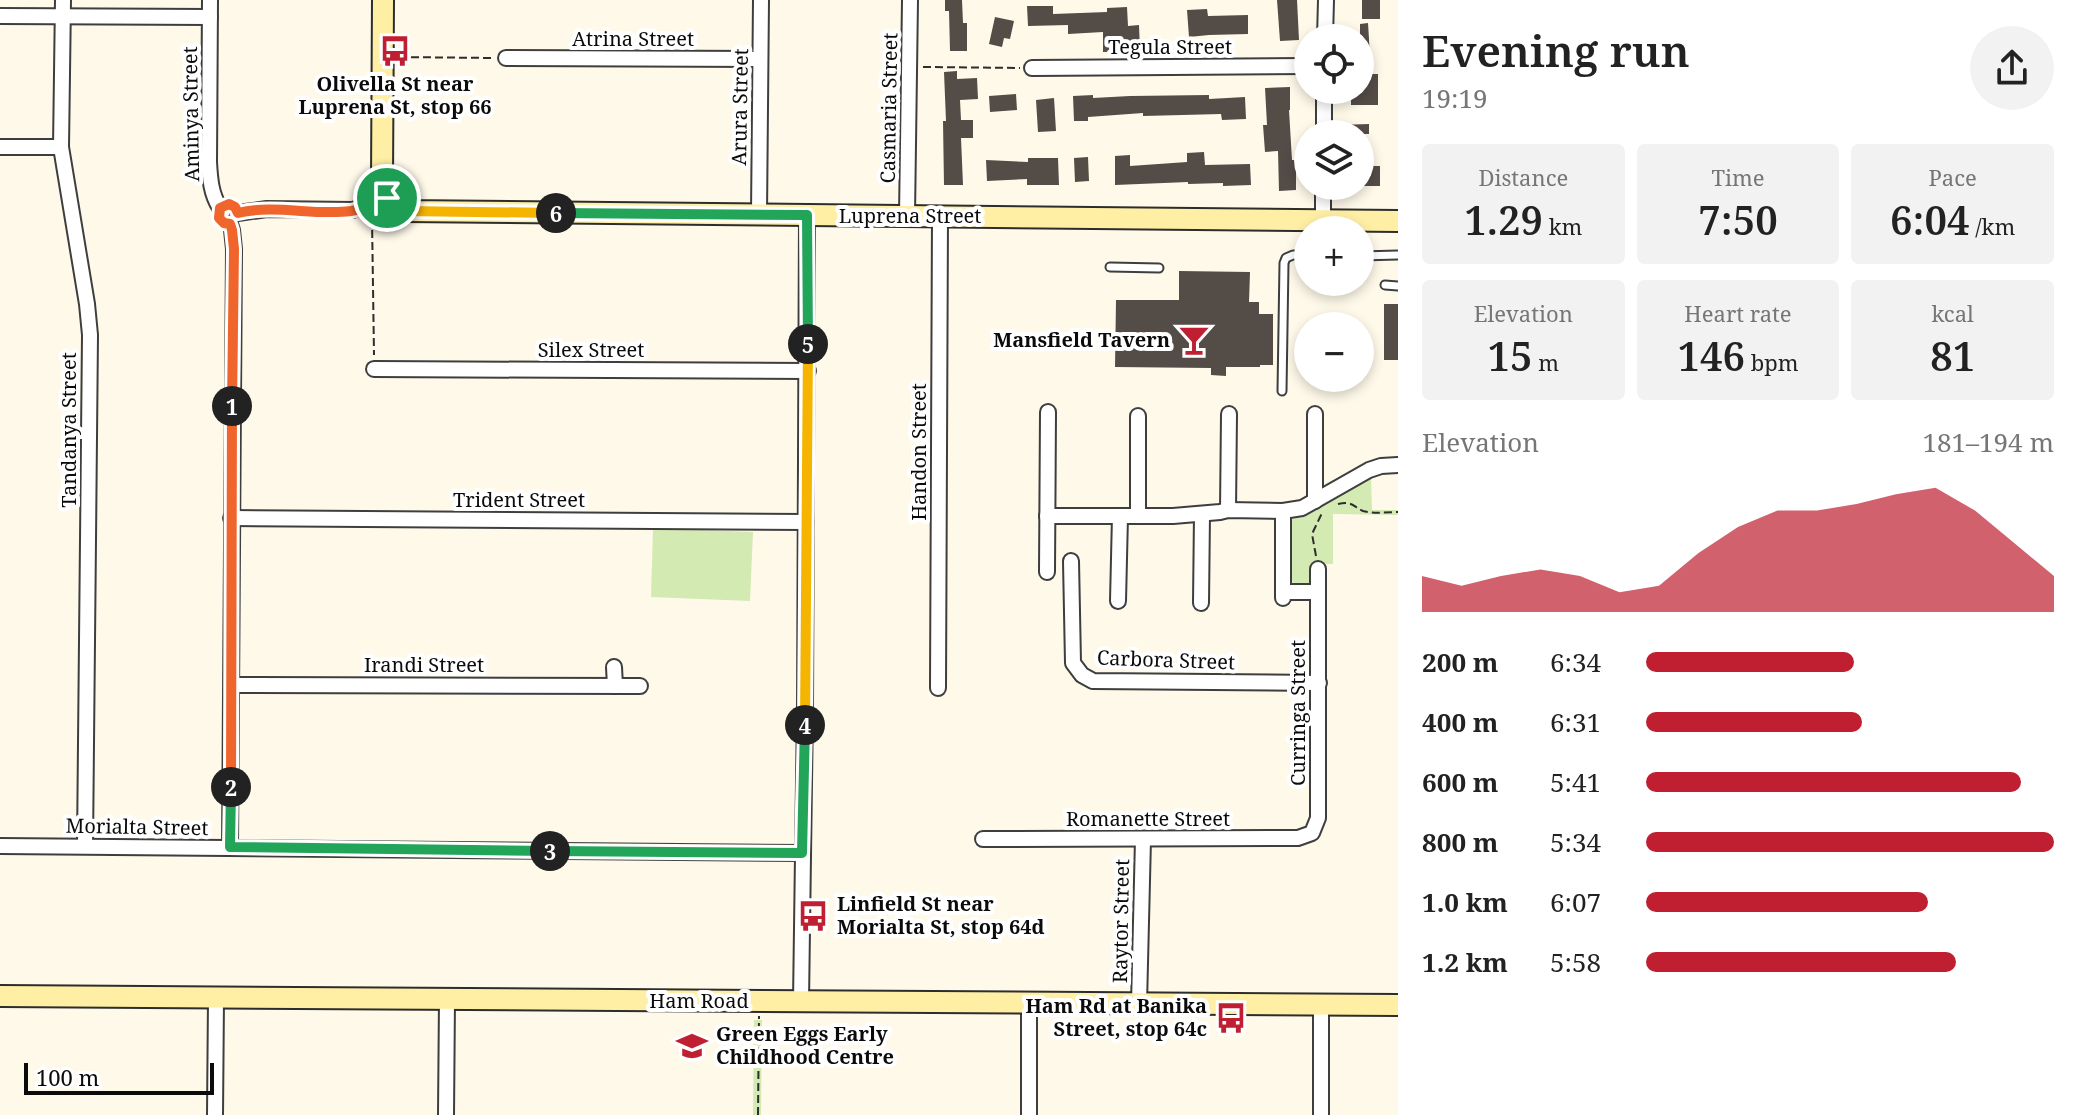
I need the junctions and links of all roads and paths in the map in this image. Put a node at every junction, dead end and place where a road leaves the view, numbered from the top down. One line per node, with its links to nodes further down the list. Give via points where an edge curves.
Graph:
1 (63, 0): 8 (street, Tandanya Street)
2 (211, 0): 9 (street, Aminya Street)
3 (383, 0): 11 (street)
4 (761, 0): 13 (street, Arura Street)
5 (910, 0): 15 (street, Casmaria Street)
6 (1326, 0): 10 (street)
7 (0, 16): 8 (street)
8 (62, 16): 9 (street); 18 (street, Tandanya Street)
9 (210, 17): 25 (street, Aminya Street, via 211,187 219,218 224,223)
10 (1325, 24)
11 (381, 56): 12 (path); 19 (street, via 382,181)
12 (506, 58): 13 (street, Atrina Street)
13 (760, 59): 20 (street, Arura Street)
14 (1294, 66): 16 (street, Tegula Street)
15 (909, 67): 16 (path); 23 (street, Casmaria Street)
16 (1032, 68)
17 (0, 147): 18 (street)
18 (61, 147): 71 (street, Tandanya Street, via 90,335)
19 (387, 198): 20 (street, Luprena Street, via 399,210 410,212); 25 (street, via 353,210 267,209)
20 (759, 214): 22 (street, Luprena Street)
21 (372, 215): 36 (path)
22 (807, 215): 23 (street, Luprena Street); 37 (street)
23 (907, 216): 24 (street, Luprena Street)
24 (940, 216): 26 (street, Luprena Street); 66 (street, Handon Street)
25 (234, 218): 53 (street)
26 (1294, 220)
27 (1374, 221): 28 (street, Luprena Street)
28 (1398, 221)
29 (1294, 255): 38 (lane, via 1284,263)
30 (1398, 255): 31 (lane)
31 (1374, 256)
32 (1110, 267): 33 (lane)
33 (1159, 268)
34 (1385, 285): 35 (lane)
35 (1398, 286)
36 (374, 369): 37 (street, Silex Street)
37 (808, 371): 54 (street)
38 (1282, 391)
39 (1048, 412): 50 (street)
40 (1229, 414): 46 (street)
41 (1315, 414): 44 (street)
42 (1138, 416): 52 (street)
43 (1398, 465): 44 (street, via 1369,470)
44 (1321, 504): 47 (street); 56 (path, via 1312,534)
45 (1335, 505): 48 (path)
46 (1228, 510): 47 (street); 49 (street)
47 (1283, 511): 58 (street, via 1286,595)
48 (1398, 512)
49 (1202, 514): 52 (street); 60 (street)
50 (1047, 516): 51 (street); 57 (street)
51 (1120, 516): 52 (street); 59 (street)
52 (1138, 516)
53 (231, 518): 54 (street, Trident Street); 63 (street)
54 (806, 522): 73 (street)
55 (1071, 561): 57 (street, Carbora Street)
56 (1318, 569): 58 (street, Curringa Street)
57 (1059, 580): 62 (street, Carbora Street, via 1073,663 1093,681)
58 (1318, 592): 62 (street, Curringa Street)
59 (1118, 601)
60 (1201, 603)
61 (614, 667): 64 (street)
62 (1319, 683): 67 (street, Curringa Street, via 1318,818)
63 (232, 685): 64 (street, Irandi Street); 72 (street)
64 (615, 686): 65 (street, Irandi Street)
65 (640, 686)
66 (938, 688)
67 (1312, 833): 69 (street, Romanette Street, via 1298,838)
68 (983, 839): 69 (street, Romanette Street)
69 (1143, 839): 79 (street, Raytor Street)
70 (0, 846): 71 (street, Morialta Street)
71 (85, 846): 72 (street, Morialta Street)
72 (230, 847): 73 (street, Morialta Street)
73 (802, 853): 77 (street)
74 (0, 996): 75 (street, Ham Road)
75 (216, 998): 76 (street, Ham Road); 83 (street)
76 (447, 999): 77 (street, Ham Road); 84 (street)
77 (801, 1002): 78 (street, Ham Road)
78 (1029, 1003): 79 (street, Ham Road); 86 (street)
79 (1139, 1004): 80 (street, Ham Road)
80 (1321, 1004): 81 (street, Ham Road); 87 (street)
81 (1398, 1005)
82 (759, 1016): 85 (path)
83 (215, 1115)
84 (446, 1115)
85 (758, 1115)
86 (1029, 1115)
87 (1321, 1115)

